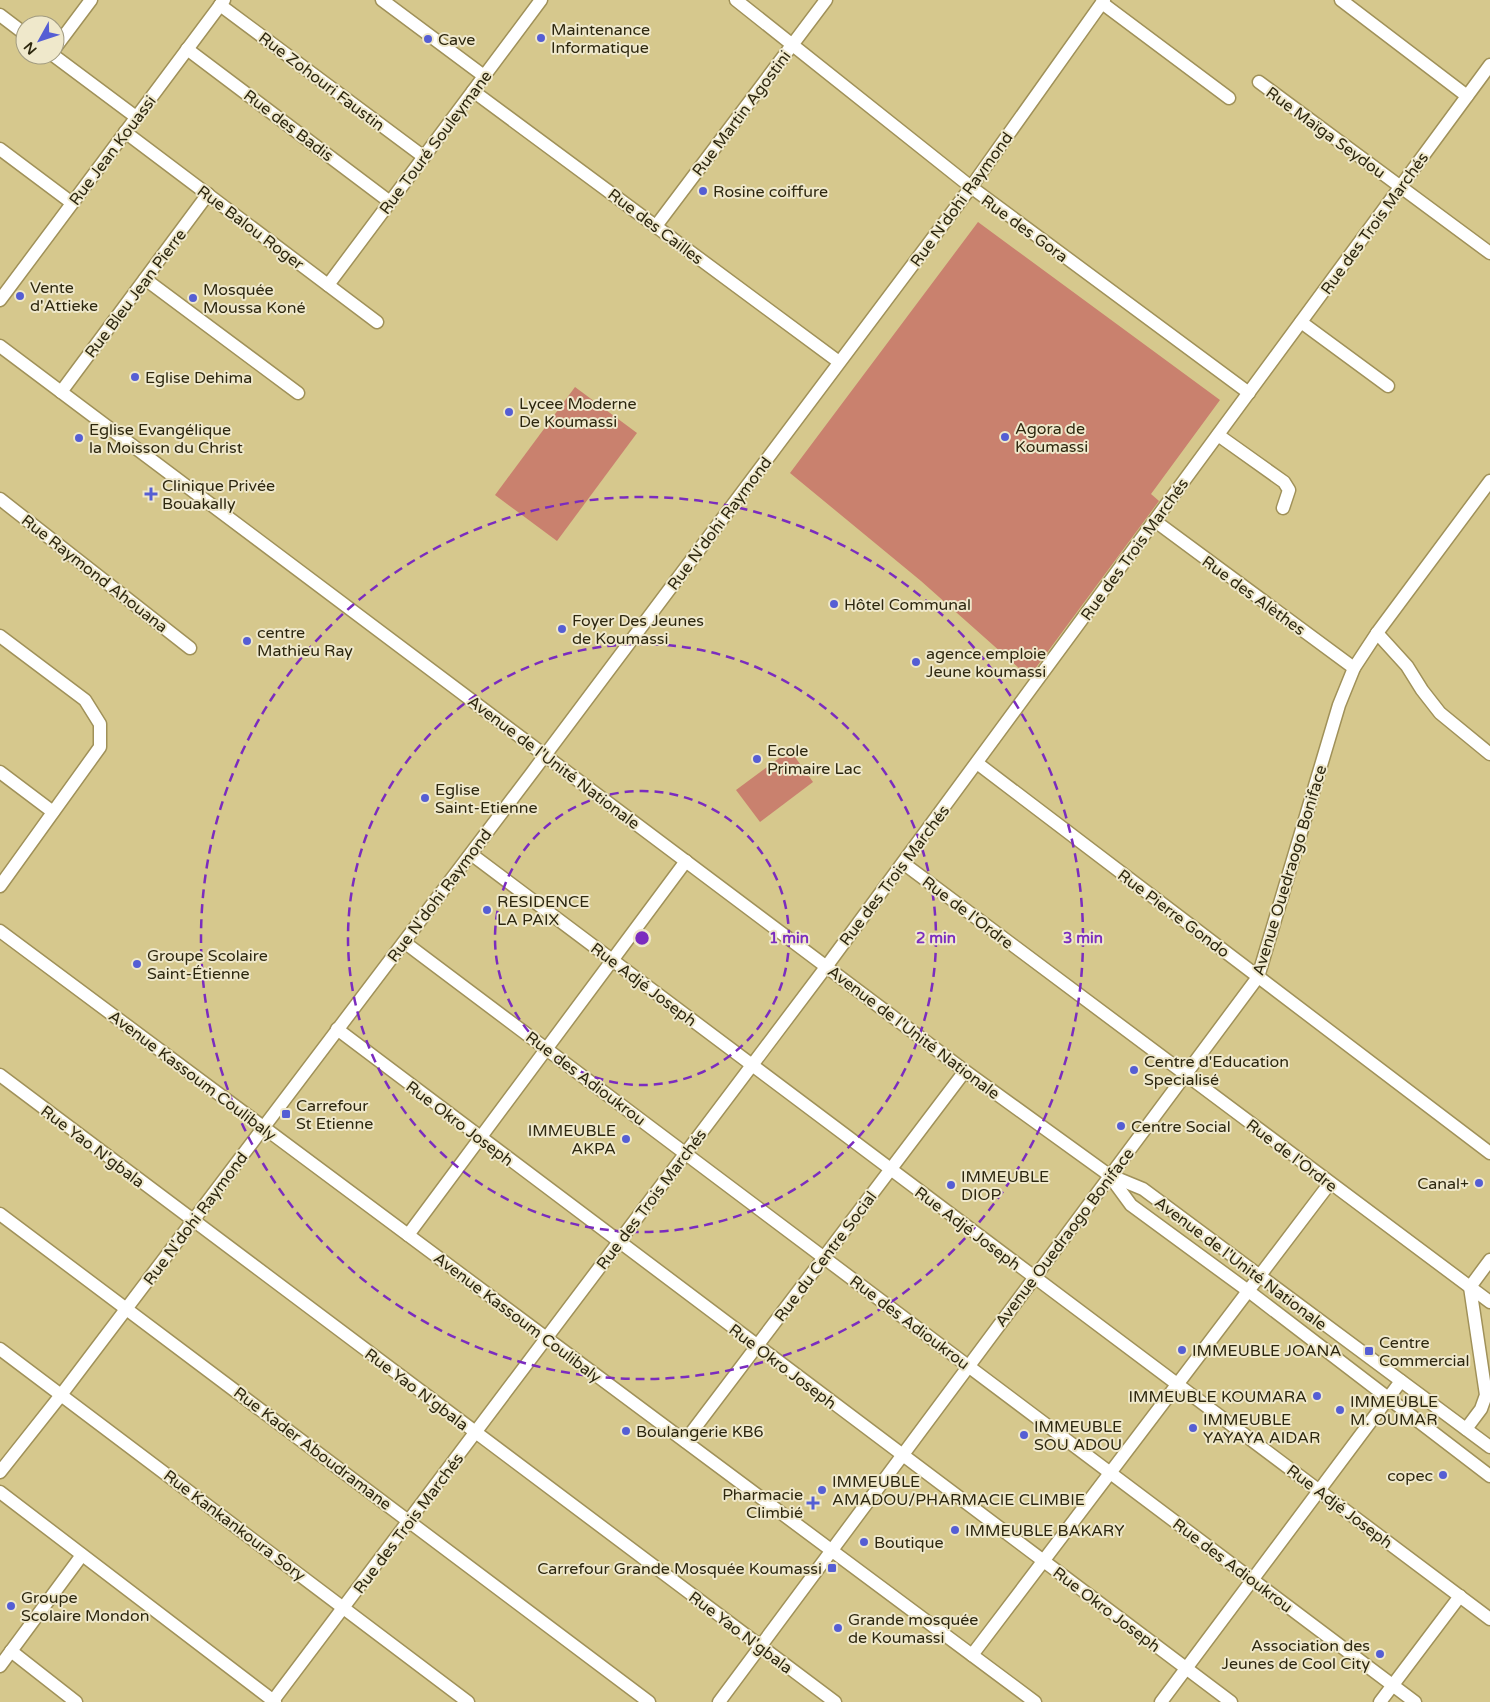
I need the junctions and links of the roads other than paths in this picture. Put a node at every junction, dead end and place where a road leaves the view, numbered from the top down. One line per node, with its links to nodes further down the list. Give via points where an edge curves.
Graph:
1 (382, 0): 16 (street)
2 (541, 0): 16 (street, Rue Touré Souleymane)
3 (736, 0): 12 (street, Rue des Gora)
4 (826, 0): 12 (street, Rue Martin Agostini)
5 (1341, 0): 19 (street)
6 (85, 2): 11 (street)
7 (222, 2): 13 (street, Rue Jean Kouassi); 24 (street, Rue Zohouri Faustin)
8 (1103, 2): 20 (street); 25 (street, Rue N'dohi Raymond)
9 (0, 15): 10 (street)
10 (15, 26)
11 (65, 33)
12 (793, 44): 25 (street, Rue des Gora); 30 (street, Rue Martin Agostini)
13 (187, 49): 21 (street, Rue Jean Kouassi); 28 (street, Rue des Badis)
14 (65, 63): 21 (street)
15 (1490, 65): 19 (street, Rue des Trois Marchés)
16 (484, 76): 18 (street, Rue Touré Souleymane)
17 (1259, 82): 26 (street, Rue Maïga Seydou)
18 (472, 91): 24 (street, Rue Touré Souleymane); 30 (street, Rue des Cailles)
19 (1468, 96): 26 (street, Rue des Trois Marchés)
20 (1229, 98)
21 (136, 117): 22 (street, Rue Jean Kouassi)
22 (125, 132): 27 (street, Rue Balou Roger); 29 (street, Rue Jean Kouassi)
23 (0, 149): 29 (street)
24 (424, 157): 28 (street, Rue Touré Souleymane)
25 (971, 187): 38 (street, Rue N'dohi Raymond); 42 (street, Rue des Gora)
26 (1401, 187): 31 (street, Rue Maïga Seydou); 36 (street, Rue des Trois Marchés)
27 (208, 194): 32 (street, Rue Bleu Jean Pierre); 33 (street, Rue Balou Roger)
28 (390, 202): 33 (street, Rue Touré Souleymane)
29 (72, 203): 34 (street, Rue Jean Kouassi)
30 (656, 226): 38 (street, Rue des Cailles)
31 (1490, 253)
32 (146, 278): 40 (street, Rue Bleu Jean Pierre); 41 (street)
33 (328, 285): 35 (street, Rue Balou Roger)
34 (0, 300)
35 (377, 322)
36 (1301, 322): 39 (street); 42 (street, Rue des Trois Marchés)
37 (0, 346): 40 (street, Avenue de l'Unité Nationale)
38 (839, 362): 53 (street, Rue N'dohi Raymond)
39 (1388, 386)
40 (61, 392): 53 (street, Avenue de l'Unité Nationale)
41 (298, 393)
42 (1249, 393): 43 (street, Rue des Trois Marchés)
43 (1218, 434): 46 (street, via 1284,482 1288,490); 47 (street, Rue des Trois Marchés)
44 (1490, 481): 48 (street, Avenue Ouedraogo Boniface)
45 (0, 499): 50 (street, Rue Raymond Ahouana)
46 (1283, 508)
47 (1155, 521): 51 (street, Rue des Alèthes); 54 (street, Rue des Trois Marchés)
48 (1377, 633): 51 (street, Avenue Ouedraogo Boniface); 52 (street, via 1407,666 1440,712)
49 (0, 636): 56 (street, via 84,700 100,724 100,747)
50 (190, 648)
51 (1354, 668): 65 (street, Avenue Ouedraogo Boniface, via 1339,705)
52 (1490, 754)
53 (545, 755): 57 (street, Rue N'dohi Raymond); 58 (street, Avenue de l'Unité Nationale)
54 (977, 763): 59 (street, Rue des Trois Marchés); 65 (street, Rue Pierre Gondo)
55 (0, 772): 56 (street)
56 (53, 812): 60 (street)
57 (470, 854): 62 (street, Rue N'dohi Raymond); 63 (street, Rue Adjé Joseph)
58 (686, 861): 63 (street); 64 (street, Avenue de l'Unité Nationale)
59 (903, 863): 64 (street, Rue des Trois Marchés); 70 (street, Rue de l'Ordre)
60 (0, 886)
61 (0, 931): 72 (street, Avenue Kassoum Coulibaly)
62 (404, 942): 66 (street, Rue N'dohi Raymond); 67 (street, Rue des Adioukrou)
63 (612, 960): 67 (street); 68 (street, Rue Adjé Joseph)
64 (826, 967): 68 (street, Rue des Trois Marchés); 69 (street, Avenue de l'Unité Nationale)
65 (1258, 977): 70 (street, Avenue Ouedraogo Boniface); 75 (street, Rue Pierre Gondo)
66 (337, 1029): 72 (street, Rue N'dohi Raymond); 73 (street, Rue Okro Joseph)
67 (546, 1049): 73 (street); 74 (street, Rue des Adioukrou)
68 (752, 1065): 74 (street, Rue des Trois Marchés); 76 (street, Rue Adjé Joseph)
69 (965, 1071): 76 (street, Rue du Centre Social); 77 (street, Avenue de l'Unité Nationale)
70 (1185, 1074): 77 (street, Avenue Ouedraogo Boniface); 78 (street, Rue de l'Ordre)
71 (0, 1075): 80 (street, Rue Yao N'gbala)
72 (264, 1127): 80 (street, Rue N'dohi Raymond); 81 (street, Avenue Kassoum Coulibaly)
73 (480, 1139): 81 (street); 82 (street, Rue Okro Joseph)
74 (686, 1153): 82 (street, Rue des Trois Marchés); 83 (street, Rue des Adioukrou)
75 (1490, 1153)
76 (891, 1169): 83 (street, Rue du Centre Social); 86 (street, Rue Adjé Joseph)
77 (1110, 1175): 85 (street, Avenue de l'Unité Nationale, via 1142,1189); 86 (street, Avenue Ouedraogo Boniface); 88 (street, Avenue de l'Unité Nationale, via 1131,1205)
78 (1330, 1182): 85 (street); 87 (street, Rue de l'Ordre)
79 (0, 1214): 90 (street, Rue Kader Aboudramane)
80 (192, 1222): 90 (street, Rue N'dohi Raymond); 100 (street, Rue Yao N'gbala)
81 (408, 1235): 91 (street, Avenue Kassoum Coulibaly)
82 (618, 1243): 91 (street, Rue des Trois Marchés); 92 (street, Rue Okro Joseph)
83 (824, 1258): 92 (street, Rue du Centre Social); 94 (street, Rue des Adioukrou)
84 (1490, 1260): 87 (street)
85 (1259, 1276): 88 (street); 95 (street, Avenue de l'Unité Nationale)
86 (1034, 1277): 94 (street, Avenue Ouedraogo Boniface); 96 (street, Rue Adjé Joseph)
87 (1470, 1287): 89 (street, Rue de l'Ordre); 99 (street, via 1486,1395 1481,1409)
88 (1248, 1290): 96 (street); 98 (street, Avenue de l'Unité Nationale)
89 (1490, 1302)
90 (127, 1308): 97 (street, Rue N'dohi Raymond); 109 (street, Rue Kader Aboudramane)
91 (547, 1338): 100 (street, Rue des Trois Marchés); 101 (street, Avenue Kassoum Coulibaly)
92 (757, 1347): 101 (street, Rue du Centre Social); 103 (street, Rue Okro Joseph)
93 (0, 1349): 97 (street, Rue Kankankoura Sory)
94 (968, 1366): 103 (street, Avenue Ouedraogo Boniface); 105 (street, Rue des Adioukrou)
95 (1401, 1381): 98 (street); 99 (street, Avenue de l'Unité Nationale)
96 (1177, 1384): 105 (street); 107 (street, Rue Adjé Joseph)
97 (61, 1395): 104 (street, Rue N'dohi Raymond); 115 (street, Rue Kankankoura Sory)
98 (1387, 1398): 106 (street, Avenue de l'Unité Nationale); 107 (street)
99 (1466, 1429): 102 (street, Avenue de l'Unité Nationale)
100 (476, 1434): 109 (street, Rue des Trois Marchés); 117 (street, Rue Yao N'gbala)
101 (685, 1442): 110 (street, Avenue Kassoum Coulibaly)
102 (1490, 1447)
103 (902, 1456): 110 (street, Avenue Ouedraogo Boniface); 112 (street, Rue Okro Joseph)
104 (0, 1472)
105 (1110, 1472): 112 (street); 113 (street, Rue des Adioukrou)
106 (1490, 1476)
107 (1319, 1490): 113 (street); 114 (street, Rue Adjé Joseph)
108 (0, 1492): 111 (street)
109 (408, 1519): 115 (street, Rue des Trois Marchés); 126 (street, Rue Kader Aboudramane)
110 (832, 1552): 117 (street, Avenue Ouedraogo Boniface); 119 (street, Avenue Kassoum Coulibaly)
111 (82, 1555): 118 (street); 124 (street)
112 (1043, 1561): 119 (street); 121 (street, Rue Okro Joseph)
113 (1252, 1580): 121 (street); 122 (street, Rue des Adioukrou)
114 (1460, 1596): 116 (street, Rue Adjé Joseph); 122 (street)
115 (344, 1607): 124 (street, Rue des Trois Marchés); 125 (street, Rue Kankankoura Sory)
116 (1490, 1619)
117 (761, 1647): 127 (street, Avenue Ouedraogo Boniface); 128 (street, Rue Yao N'gbala)
118 (11, 1651): 120 (street); 123 (street)
119 (972, 1655): 129 (street, Avenue Kassoum Coulibaly)
120 (0, 1666)
121 (1186, 1668): 130 (street); 131 (street, Rue Okro Joseph)
122 (1393, 1685): 132 (street); 133 (street, Rue des Adioukrou)
123 (76, 1702)
124 (273, 1702)
125 (468, 1702)
126 (649, 1702)
127 (720, 1702)
128 (835, 1702)
129 (1035, 1702)
130 (1161, 1702)
131 (1231, 1702)
132 (1380, 1702)
133 (1415, 1702)

